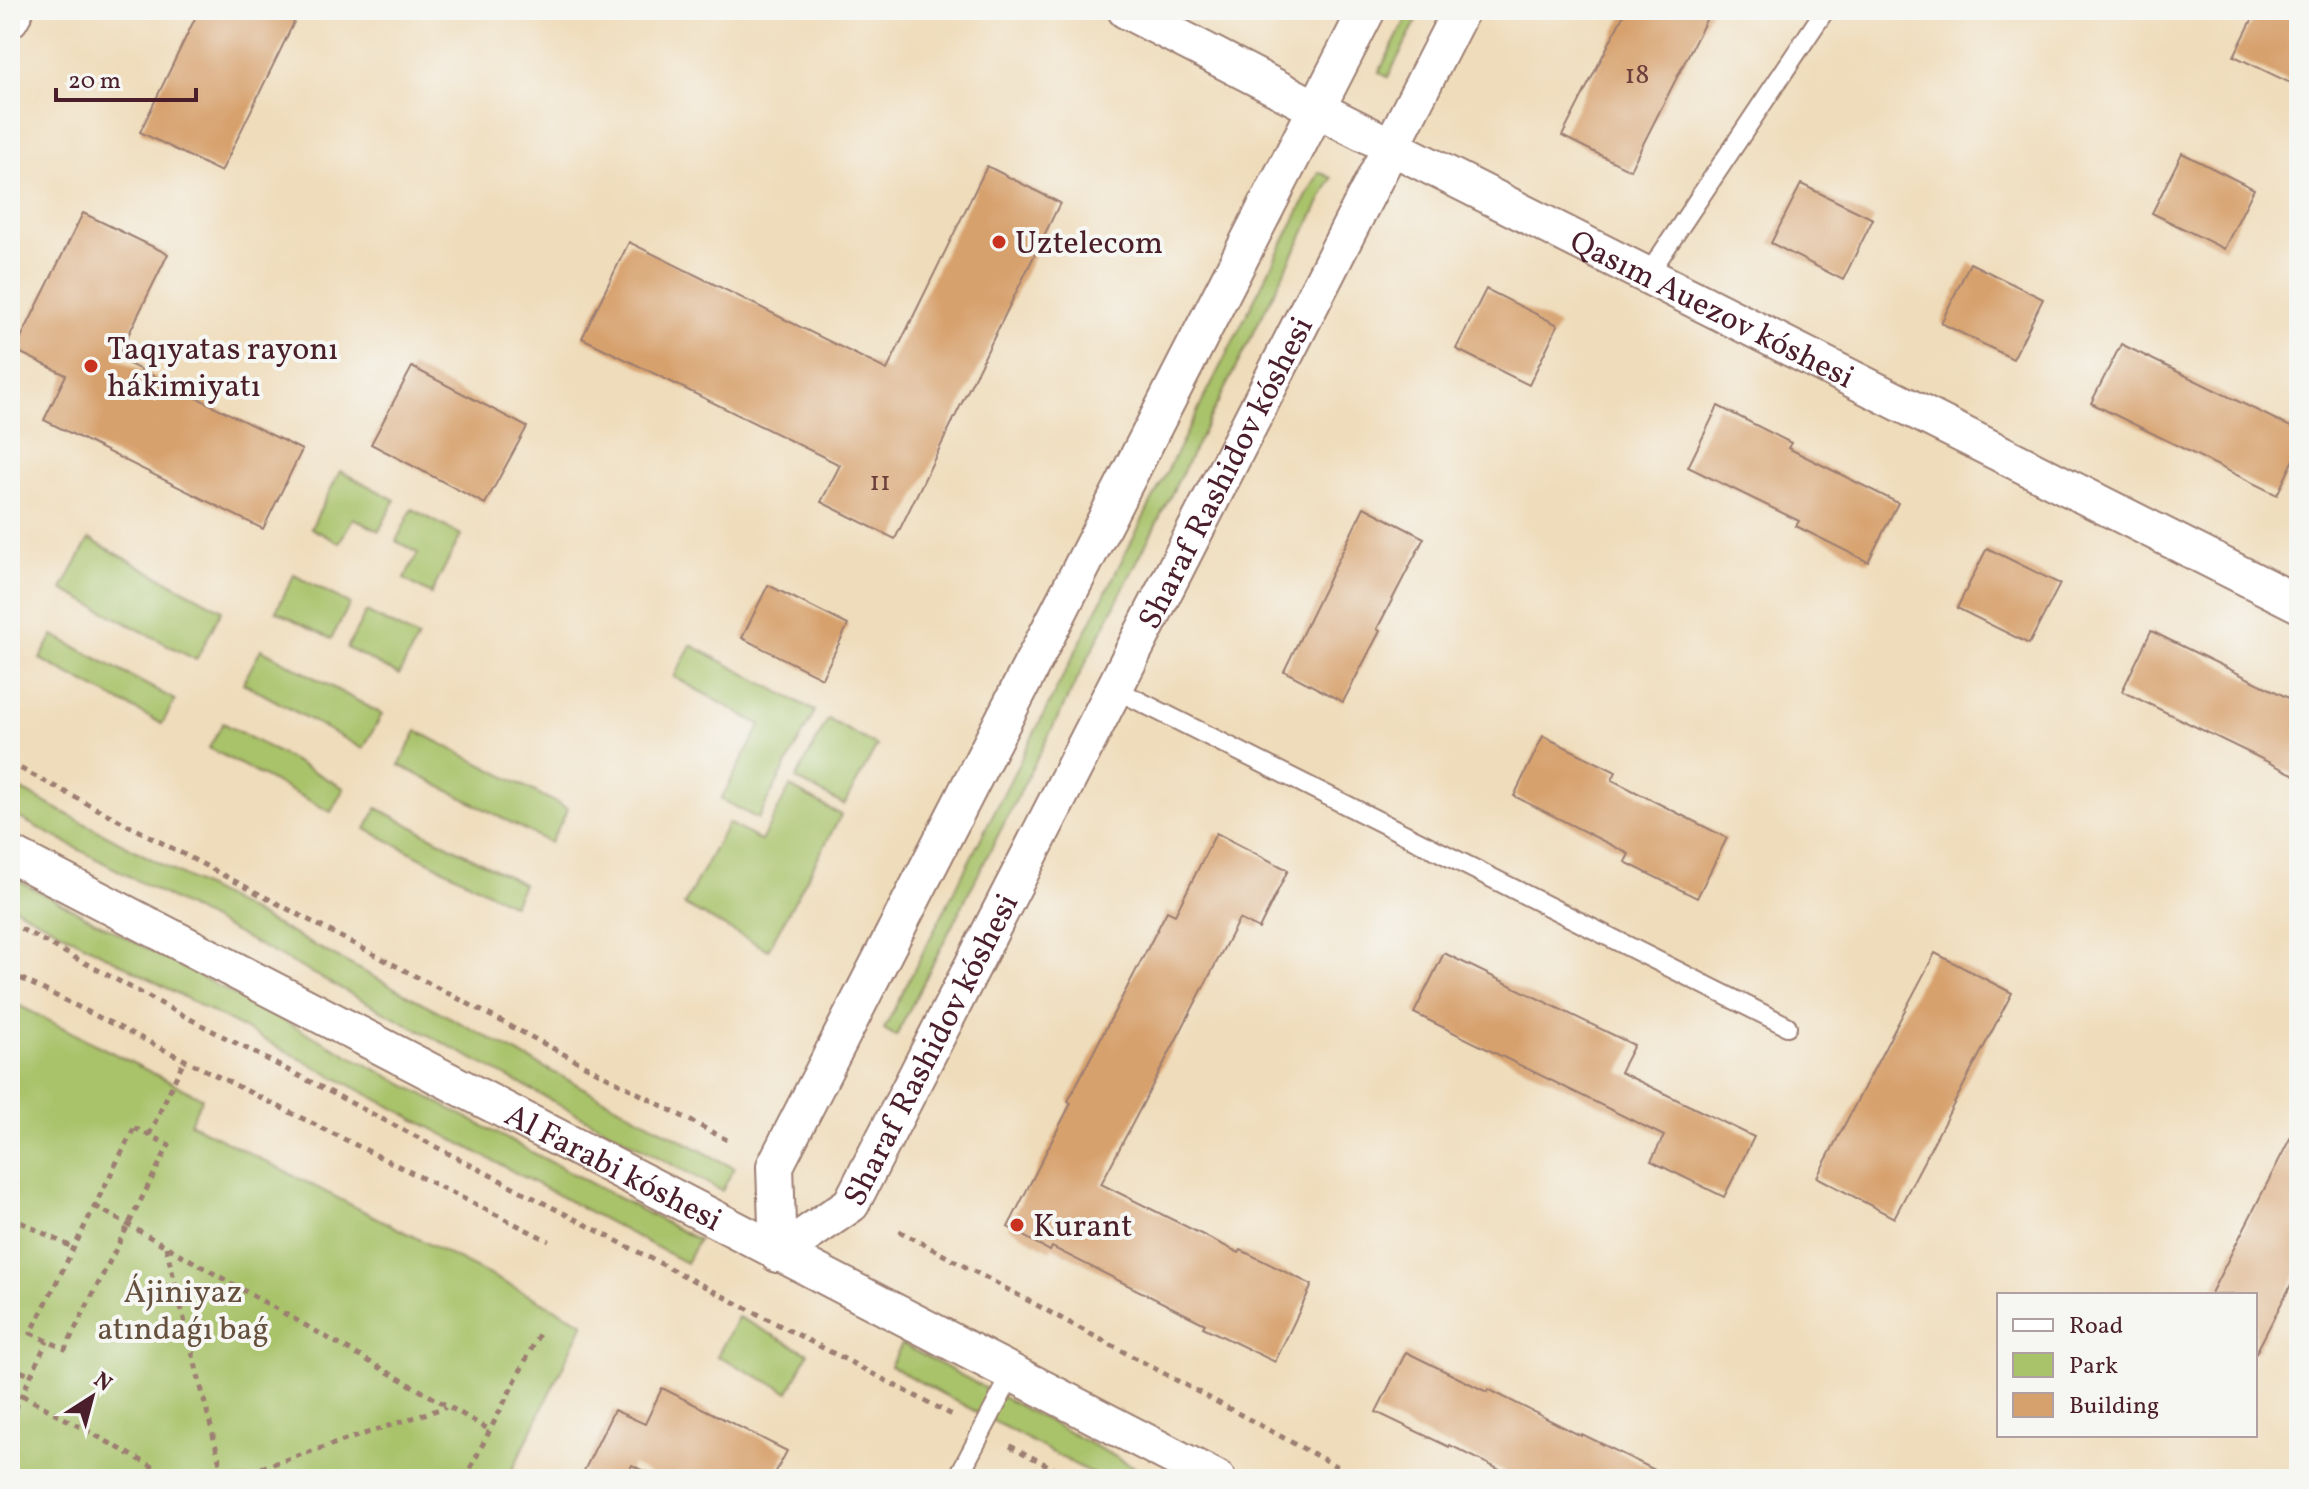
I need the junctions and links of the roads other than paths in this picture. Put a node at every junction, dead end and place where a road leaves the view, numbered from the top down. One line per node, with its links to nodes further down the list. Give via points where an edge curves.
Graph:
1 (15, 10): 6 (street)
2 (1126, 10): 7 (street, Qasım Auezov kóshesi)
3 (1367, 10): 7 (street)
4 (1461, 10): 8 (street, Sharaf Rashidov kóshesi)
5 (1825, 10): 9 (lane)
6 (10, 19)
7 (1317, 109): 8 (street, Qasım Auezov kóshesi); 14 (street, via 775,1166)
8 (1392, 147): 9 (street, Qasım Auezov kóshesi); 11 (street, Sharaf Rashidov kóshesi)
9 (1647, 276): 10 (street, Qasım Auezov kóshesi)
10 (2299, 604)
11 (1115, 689): 13 (lane); 14 (street, Sharaf Rashidov kóshesi, via 851,1204)
12 (10, 854): 14 (street, Al Farabi kóshesi)
13 (1787, 1026)
14 (778, 1254): 15 (street, Al Farabi kóshesi)
15 (1012, 1374): 16 (lane); 17 (street, Al Farabi kóshesi)
16 (957, 1479)
17 (1217, 1479)

